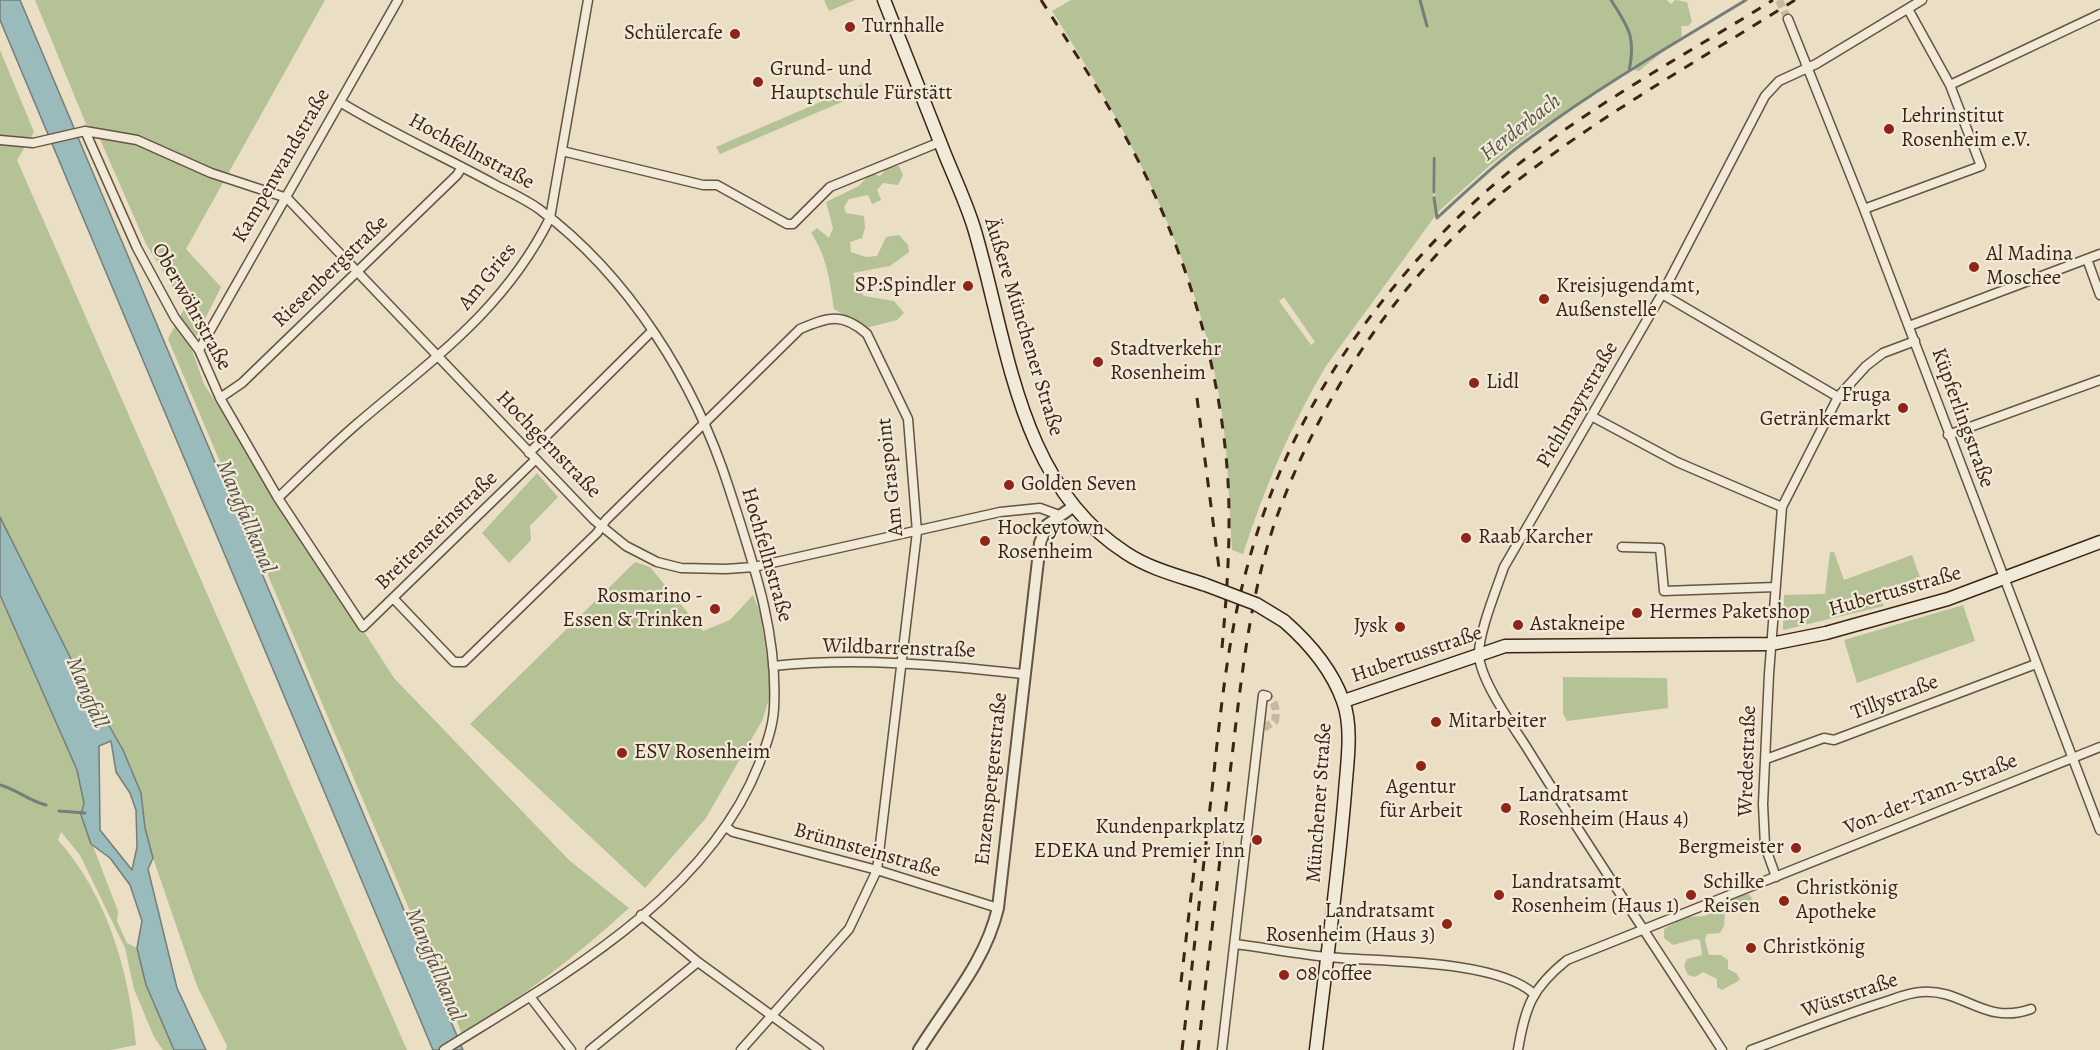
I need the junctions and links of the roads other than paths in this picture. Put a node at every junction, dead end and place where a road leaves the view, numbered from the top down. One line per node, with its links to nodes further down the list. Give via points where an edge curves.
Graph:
1 (398, 0): 10 (street, Kampenwandstraße)
2 (588, 0): 14 (street, Am Gries)
3 (884, 0): 13 (main road, Äußere Münchener Straße)
4 (1922, 0): 5 (street, Pichlmayrstraße)
5 (1908, 9): 8 (street, Pichlmayrstraße); 9 (street)
6 (2100, 14): 9 (street)
7 (1788, 19): 8 (street, Küpferlingstraße)
8 (1807, 68): 17 (street, Küpferlingstraße); 22 (street, Pichlmayrstraße, via 1779,81 1765,96)
9 (1950, 85): 17 (street, via 1981,166)
10 (340, 102): 15 (street, Hochfellnstraße); 16 (street, Kampenwandstraße)
11 (83, 131): 12 (street, via 33,143); 16 (street, Hochgernstraße, via 137,140 211,172); 27 (street, Oberwöhrstraße, via 137,248 175,318)
12 (0, 140)
13 (940, 142): 14 (street, via 830,187 793,224 717,185); 37 (main road, Äußere Münchener Straße, via 973,225 1030,430 1050,472)
14 (562, 151): 18 (street, Am Gries)
15 (462, 167): 18 (street, Hochfellnstraße); 21 (street, Riesenbergstraße)
16 (287, 198): 21 (street, Hochgernstraße); 27 (street, Kampenwandstraße)
17 (1864, 208): 24 (street, Küpferlingstraße)
18 (550, 218): 25 (street, Hochfellnstraße, via 597,261); 28 (street, Am Gries, via 539,241 502,293)
19 (2100, 254): 20 (street)
20 (2087, 260): 23 (street); 24 (street)
21 (357, 273): 28 (street, Hochgernstraße); 30 (street, Riesenbergstraße, via 242,383)
22 (1662, 294): 31 (street); 32 (street, Pichlmayrstraße)
23 (2100, 295)
24 (1909, 326): 26 (street, Küpferlingstraße)
25 (652, 331): 33 (street, Hochfellnstraße); 35 (street, Breitensteinstraße)
26 (1915, 341): 31 (street, via 1883,353); 34 (street, Küpferlingstraße)
27 (199, 350): 30 (street, Oberwöhrstraße)
28 (438, 357): 35 (street, Hochgernstraße); 36 (street, Am Gries, via 357,424)
29 (2100, 380): 34 (street)
30 (220, 398): 36 (street, Oberwöhrstraße)
31 (1838, 398): 38 (street)
32 (1593, 417): 38 (street, via 1677,462); 50 (street, Pichlmayrstraße, via 1504,567)
33 (704, 422): 40 (street, Am Graspoint); 41 (street, Am Graspoint, via 800,329 829,317 855,324 867,334 880,356 908,419); 44 (street, Hochfellnstraße)
34 (1948, 435): 45 (street, Küpferlingstraße)
35 (532, 457): 40 (street, Hochgernstraße); 47 (street, Breitensteinstraße)
36 (278, 498): 48 (street, Oberwöhrstraße)
37 (1074, 506): 39 (street, Enzenspergerstraße); 56 (main road, Äußere Münchener Straße, bridge, via 1126,554 1256,604 1284,621 1305,640)
38 (1782, 507): 46 (street, Wredestraße)
39 (1059, 515): 41 (street, Hochgernstraße, via 1040,508 1009,511); 54 (street, Enzenspergerstraße, via 1047,525 1040,543)
40 (601, 526): 44 (street, Hochgernstraße, via 641,555 681,568); 47 (street, Am Graspoint, via 464,662 454,662)
41 (917, 531): 44 (street, Hochgernstraße); 51 (street, Am Graspoint)
42 (2100, 542): 45 (main road, Hubertusstraße)
43 (1622, 547): 46 (street, via 1660,548 1664,591)
44 (754, 567): 53 (street, Hochfellnstraße)
45 (2003, 579): 49 (main road, Hubertusstraße, via 1863,624); 52 (street, Küpferlingstraße)
46 (1775, 587): 49 (street, Wredestraße)
47 (393, 598): 48 (street, Breitensteinstraße)
48 (363, 627)
49 (1771, 644): 50 (main road, Hubertusstraße, via 1528,645 1505,646); 59 (street, Wredestraße)
50 (1479, 654): 56 (main road, Hubertusstraße); 66 (street, via 1494,694 1509,719)
51 (902, 664): 53 (street, Wildbarrenstraße); 54 (street, Wildbarrenstraße); 62 (street, Am Graspoint)
52 (2036, 664): 58 (street, Küpferlingstraße); 59 (street, Tillystraße, via 1834,740 1824,738)
53 (774, 666): 60 (street, Hochfellnstraße, via 774,711 766,746 753,780)
54 (1023, 674): 64 (street, Enzenspergerstraße)
55 (1267, 696): 67 (street, via 1263,695)
56 (1344, 702): 68 (main road, Münchener Straße, via 1347,761)
57 (2100, 747): 58 (street, Von-der-Tann-Straße)
58 (2071, 758): 61 (street, Küpferlingstraße); 63 (street, Von-der-Tann-Straße)
59 (1766, 759): 63 (street, Wredestraße, via 1763,832)
60 (726, 827): 62 (street, Brünnsteinstraße); 65 (street, Hochfellnstraße, via 698,862)
61 (2100, 830)
62 (877, 870): 64 (street, Brünnsteinstraße); 73 (street, Am Graspoint, via 849,929)
63 (1776, 877): 66 (street, Von-der-Tann-Straße)
64 (998, 908): 79 (street, Enzenspergerstraße, via 983,955)
65 (641, 915): 69 (street); 71 (street, Hochfellnstraße)
66 (1644, 928): 70 (street, Von-der-Tann-Straße, via 1567,960); 83 (street)
67 (1236, 944): 68 (street); 80 (street)
68 (1327, 957): 70 (street, via 1408,961 1507,977); 81 (main road, Münchener Straße)
69 (698, 962): 73 (street); 76 (street)
70 (1533, 993): 82 (street)
71 (531, 998): 74 (street, Hochfellnstraße); 75 (street)
72 (2031, 1009): 84 (street, Wüststraße, via 2012,1015 1997,1014 1951,996 1922,992 1858,1010)
73 (771, 1016): 77 (street, Am Graspoint); 78 (street)
74 (444, 1050)
75 (571, 1050)
76 (590, 1050)
77 (741, 1050)
78 (819, 1050)
79 (919, 1050)
80 (1222, 1050)
81 (1316, 1050)
82 (1518, 1050)
83 (1722, 1050)
84 (1751, 1050)

